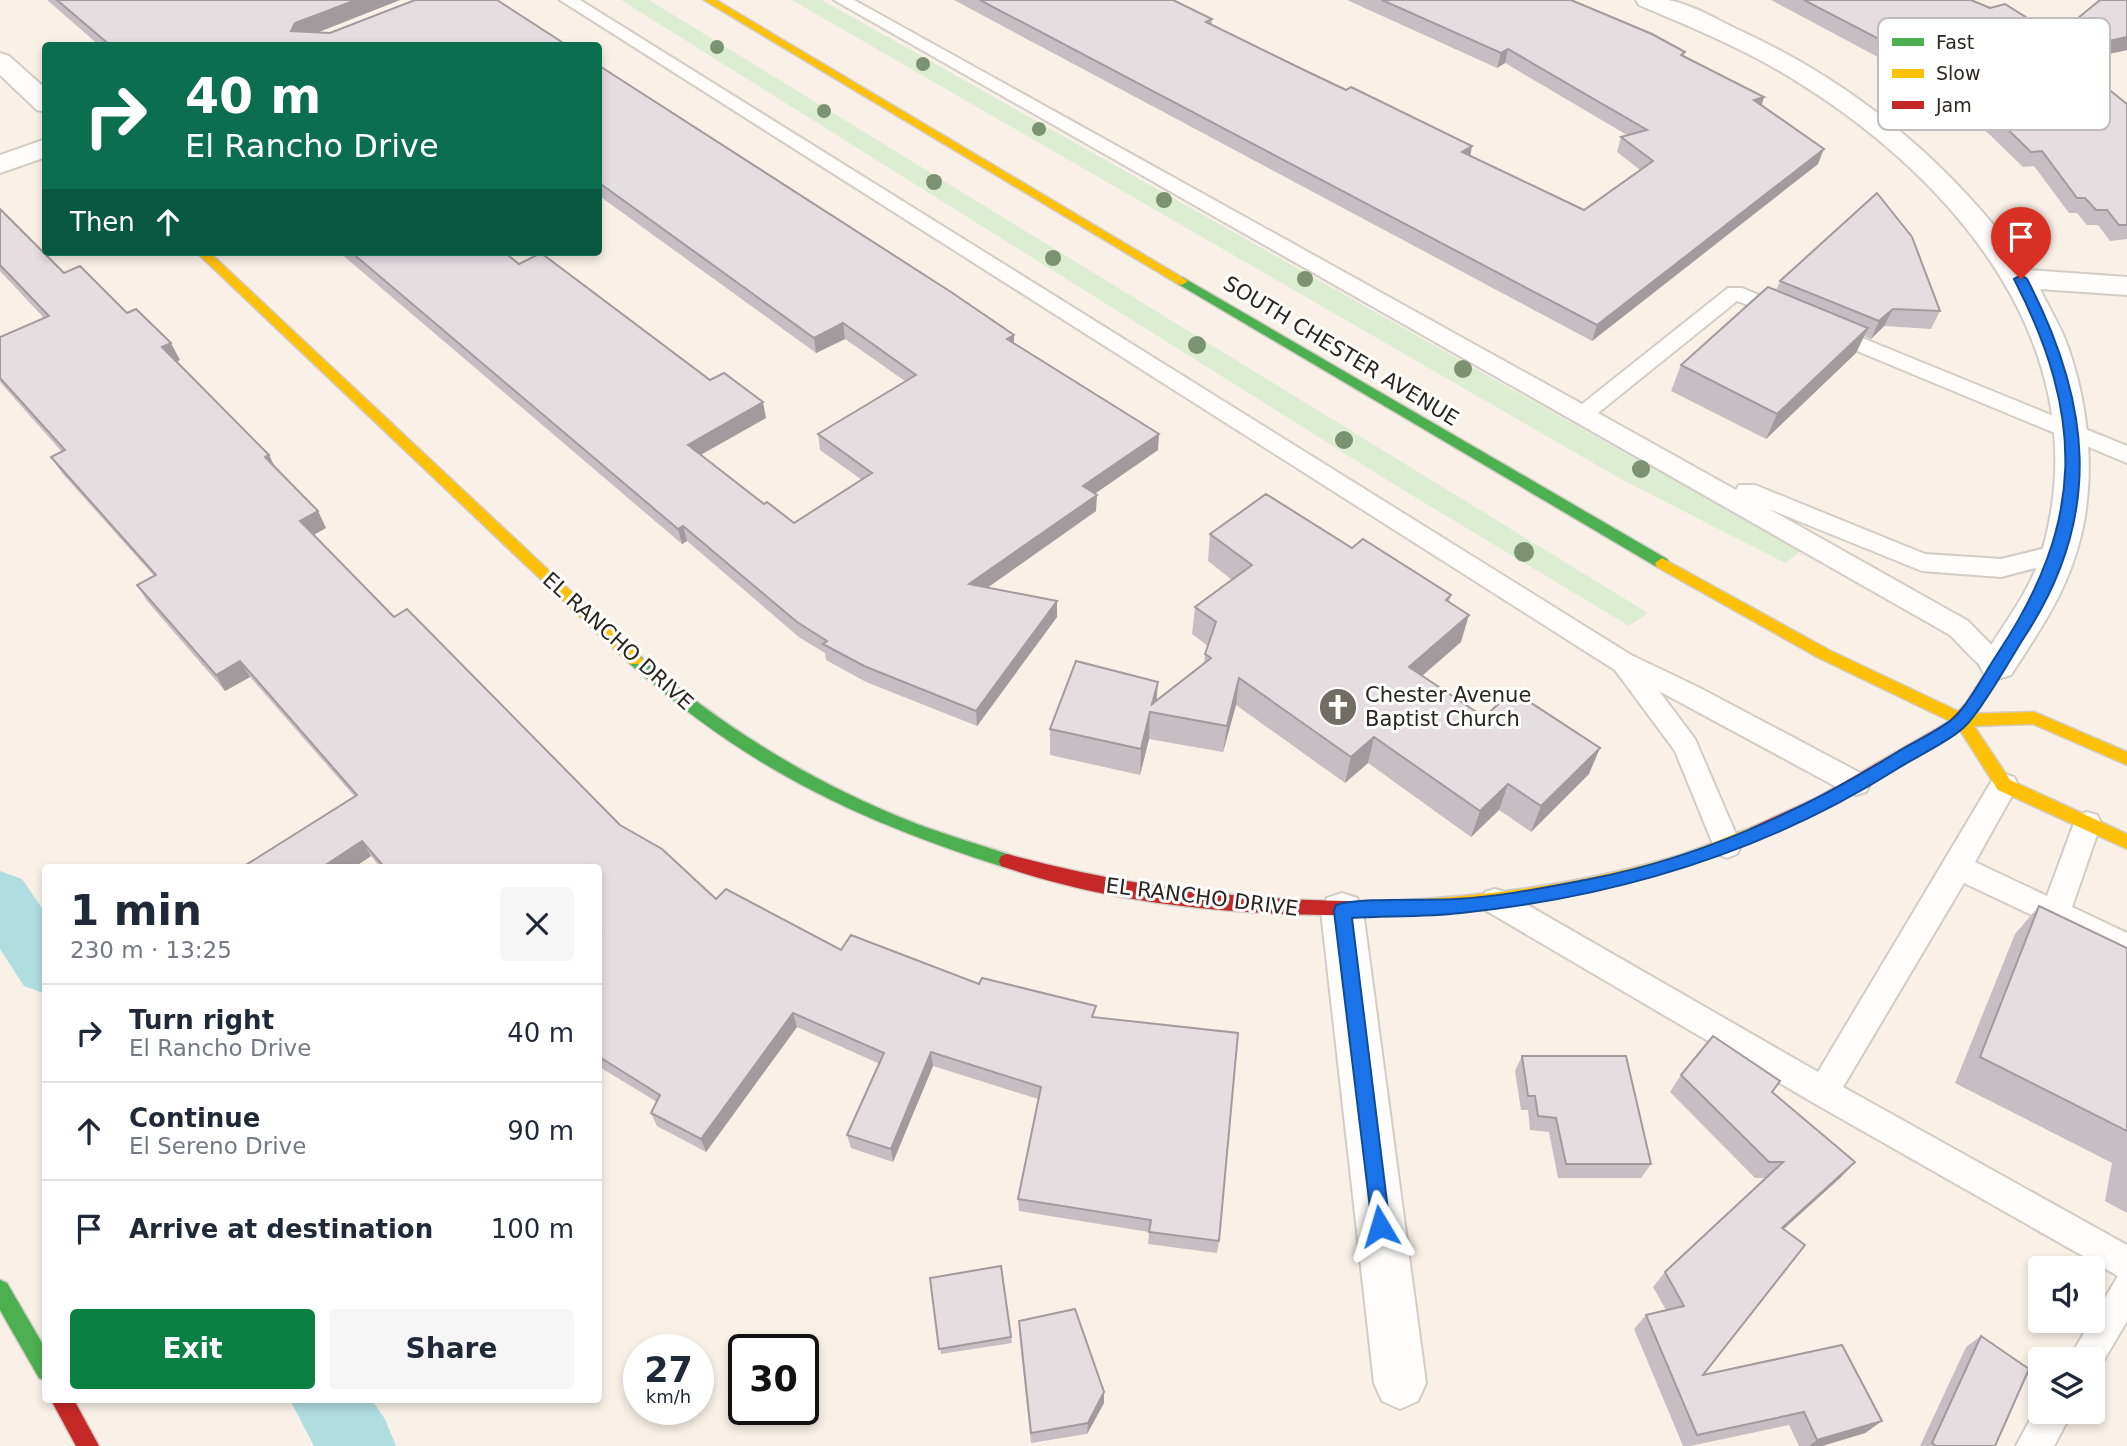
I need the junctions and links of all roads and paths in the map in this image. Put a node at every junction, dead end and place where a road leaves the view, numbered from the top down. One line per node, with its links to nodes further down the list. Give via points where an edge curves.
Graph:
1 (568, 0): 19 (lane)
2 (709, 0): 21 (street, SOUTH CHESTER AVENUE, via 1597,527 1824,654)
3 (842, 0): 14 (lane)
4 (1648, 0): 7 (street, via 1761,51)
5 (0, 61): 6 (street)
6 (42, 100)
7 (1878, 124)
8 (1885, 130): 12 (street, via 1971,211)
9 (42, 149): 10 (street)
10 (0, 165)
11 (206, 256): 30 (street, EL RANCHO DRIVE, via 664,688 755,752 824,792 931,838 1031,870 1138,893 1268,908)
12 (2021, 279): 13 (street); 15 (street, via 2045,325 2063,377)
13 (2127, 286)
14 (1583, 414): 15 (lane, via 1735,292); 16 (lane)
15 (2073, 433): 17 (lane); 18 (street, via 2072,489)
16 (1656, 454): 18 (lane, via 1922,562 2001,568); 20 (lane, via 1959,628)
17 (2127, 455)
18 (2059, 554): 20 (street, via 2034,610)
19 (1622, 662): 23 (lane); 27 (lane, via 1686,746)
20 (1998, 664): 21 (street)
21 (1962, 720): 22 (street, SOUTH CHESTER AVENUE, via 2034,718); 23 (street, EL RANCHO DRIVE); 24 (street)
22 (2127, 759)
23 (1856, 784): 27 (street, EL RANCHO DRIVE, via 1788,822)
24 (2004, 785): 25 (street); 28 (lane)
25 (2087, 823): 26 (street); 31 (lane)
26 (2127, 842)
27 (1727, 846): 29 (street, EL RANCHO DRIVE, via 1685,862 1587,887)
28 (1958, 867): 31 (lane); 33 (lane)
29 (1495, 901): 30 (street, EL RANCHO DRIVE); 33 (lane)
30 (1342, 911): 39 (street)
31 (2056, 912): 32 (lane)
32 (2127, 947)
33 (1824, 1092): 34 (lane)
34 (2127, 1263)
35 (2127, 1289): 37 (lane)
36 (1, 1293): 38 (street)
37 (2093, 1347)
38 (42, 1364)
39 (1399, 1383)
40 (64, 1403): 42 (street)
41 (2047, 1424): 43 (lane)
42 (88, 1446)
43 (2034, 1446)

